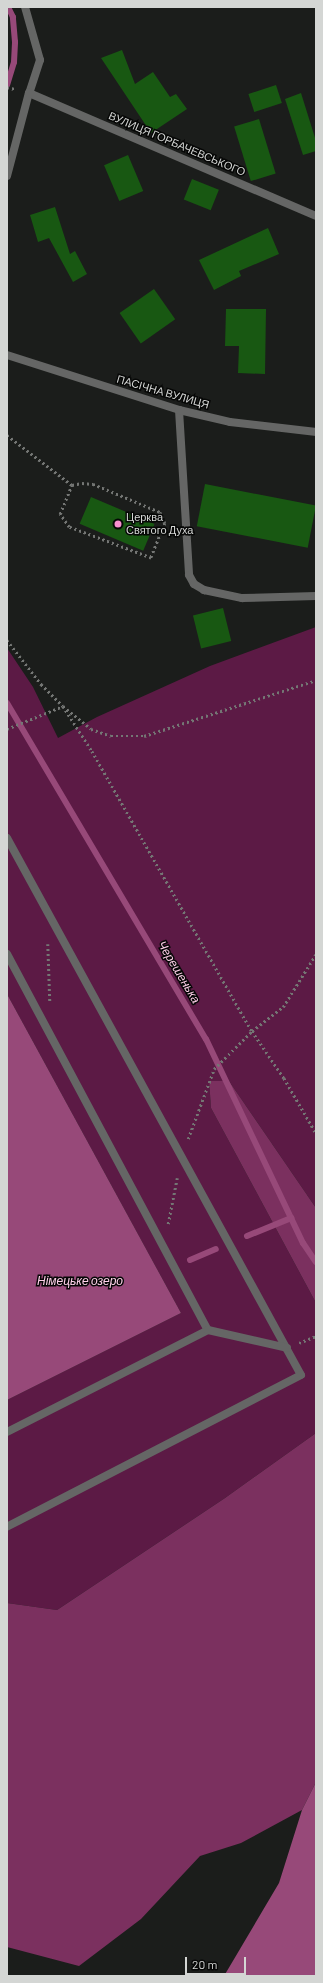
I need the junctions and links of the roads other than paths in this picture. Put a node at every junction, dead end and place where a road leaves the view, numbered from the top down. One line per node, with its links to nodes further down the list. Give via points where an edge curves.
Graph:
1 (25, 7): 2 (street, via 40,60)
2 (29, 93): 3 (street); 4 (street, ВУЛИЦЯ ГОРБАЧЕВСЬКОГО)
3 (7, 176)
4 (316, 216)
5 (7, 355): 6 (street, ПАСІЧНА ВУЛИЦЯ)
6 (179, 410): 7 (street, ПАСІЧНА ВУЛИЦЯ, via 230,422); 8 (street, via 189,575 194,584 204,590 242,598)
7 (316, 432)
8 (316, 596)
9 (7, 838): 12 (street)
10 (7, 954): 11 (street)
11 (208, 1330): 12 (street); 13 (street)
12 (287, 1348): 14 (street, via 301,1374)
13 (7, 1432)
14 (7, 1527)

